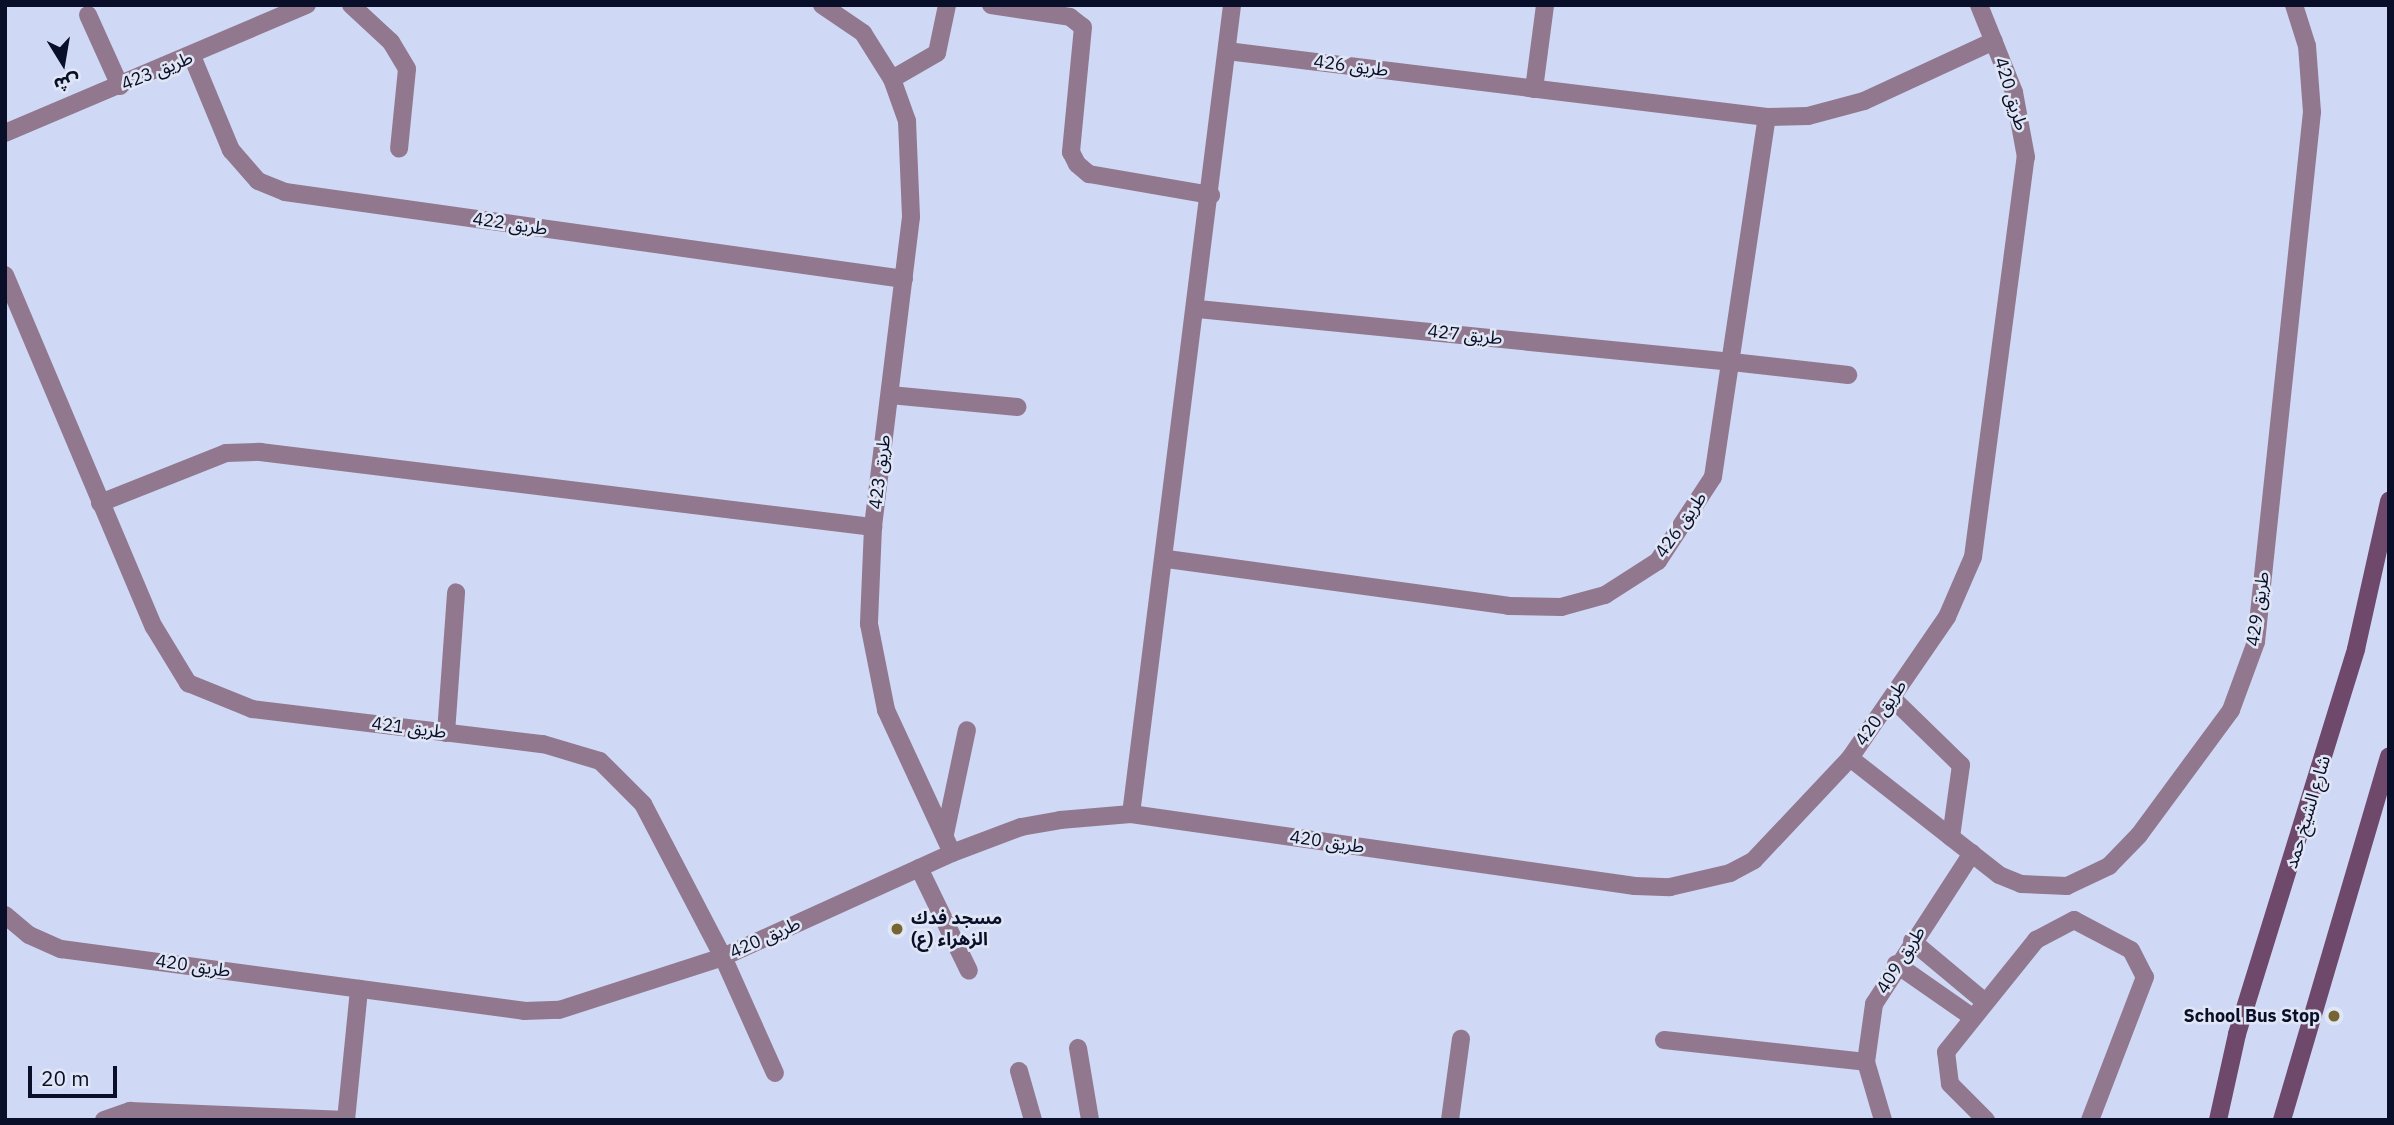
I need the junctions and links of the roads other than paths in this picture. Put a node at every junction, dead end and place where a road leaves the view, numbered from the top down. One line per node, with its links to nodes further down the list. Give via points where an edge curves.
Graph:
1 (307, 5): 10 (street, طريق 423)
2 (352, 5): 20 (street, via 396,48 407,69)
3 (822, 5): 15 (street, طريق 423, via 849,18)
4 (947, 5): 15 (street, via 937,53)
5 (991, 5): 21 (street, via 1070,17 1083,27 1071,152 1077,164 1089,173)
6 (1232, 5): 13 (street)
7 (1545, 5): 17 (street)
8 (1979, 5): 12 (street, طريق 420)
9 (2294, 5): 43 (street, طريق 429, via 2307,46 2312,112 2256,642 2245,678 2231,710 2109,866 2089,878 2044,888 1999,875)
10 (280, 11): 14 (street, طريق 423)
11 (88, 15): 16 (street)
12 (1994, 41): 18 (street, طريق 426, via 1864,101 1808,116); 34 (street, طريق 420, via 2024,124 2026,157 1973,557 1947,617)
13 (1227, 51): 17 (street, طريق 426); 21 (street)
14 (192, 57): 16 (street, طريق 423); 23 (street, طريق 422, via 231,150 258,181 285,192)
15 (892, 79): 23 (street, طريق 423, via 912,159)
16 (120, 86): 19 (street, طريق 423)
17 (1535, 89): 18 (street, طريق 426)
18 (1767, 117): 25 (street, طريق 426)
19 (5, 133)
20 (399, 149)
21 (1211, 195): 24 (street)
22 (5, 275): 30 (street, طريق 421)
23 (904, 279): 27 (street, طريق 423)
24 (1198, 309): 25 (street, طريق 427); 32 (street)
25 (1732, 362): 26 (street, طريق 427); 32 (street, طريق 426, via 1713,478 1658,561 1605,595 1561,607 1508,606)
26 (1848, 375)
27 (890, 395): 28 (street); 31 (street, طريق 423)
28 (1017, 407)
29 (2389, 501): 67 (main road, شارع الشيخ حمد, via 2356,649 2237,1034)
30 (100, 503): 31 (street, via 208,459 260,452); 36 (street, طريق 421, via 153,627 188,683 252,709)
31 (873, 527): 40 (street, طريق 423, via 869,624 877,682)
32 (1167, 559): 39 (street)
33 (456, 592): 36 (street)
34 (1892, 698): 38 (street, طريق 420); 41 (street, via 1961,765)
35 (967, 730): 40 (street)
36 (446, 733): 47 (street, طريق 421, via 543,744 600,761 643,804)
37 (2389, 756): 68 (main road)
38 (1850, 758): 39 (street, طريق 420, via 1754,860 1730,873 1670,887); 41 (street, طريق 429)
39 (1131, 814): 42 (street, طريق 420, via 1021,827)
40 (945, 834): 42 (street, طريق 423)
41 (1951, 836): 43 (street, طريق 429)
42 (952, 853): 44 (street, طريق 420)
43 (1972, 853): 46 (street, طريق 409)
44 (919, 868): 47 (street, طريق 420); 49 (street)
45 (5, 915): 50 (street, طريق 420, via 29,935 61,949)
46 (1912, 941): 48 (street, طريق 409); 51 (street)
47 (723, 957): 50 (street, طريق 420, via 559,1010); 58 (street, طريق 421)
48 (1896, 964): 52 (street); 56 (street, طريق 409, via 1874,1004)
49 (969, 971)
50 (359, 989): 60 (street)
51 (1985, 1002): 52 (street); 66 (street, via 2036,940 2059,923 2088,923 2138,958 2144,987)
52 (1972, 1017): 65 (street, via 1951,1042 1946,1074)
53 (1461, 1039): 63 (street)
54 (1664, 1040): 56 (street)
55 (1077, 1048): 62 (street)
56 (1866, 1062): 64 (street, طريق 409)
57 (1019, 1071): 61 (street)
58 (775, 1073)
59 (104, 1120): 60 (street, via 130,1111)
60 (343, 1120)
61 (1033, 1120)
62 (1090, 1120)
63 (1450, 1120)
64 (1882, 1120)
65 (1986, 1120)
66 (2090, 1120)
67 (2218, 1120)
68 (2283, 1120)

